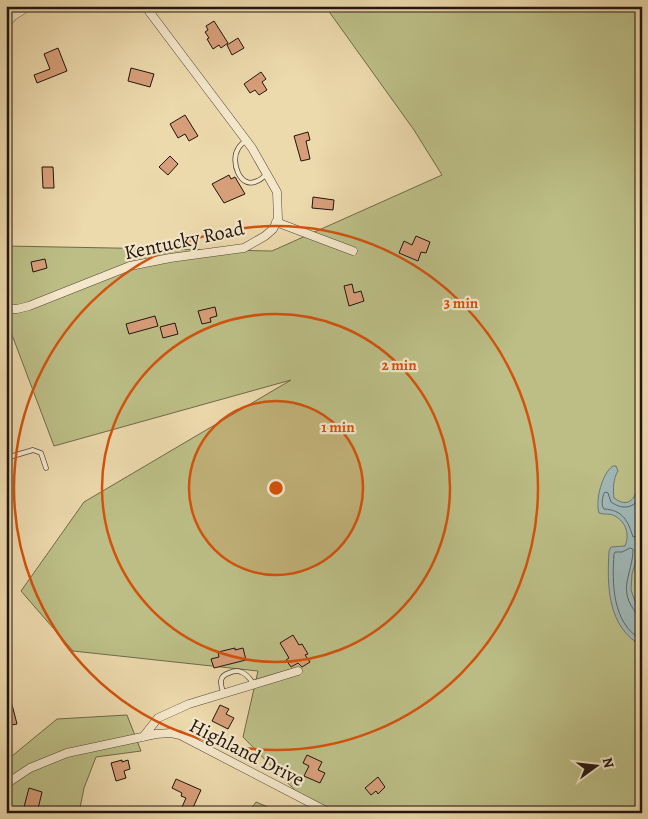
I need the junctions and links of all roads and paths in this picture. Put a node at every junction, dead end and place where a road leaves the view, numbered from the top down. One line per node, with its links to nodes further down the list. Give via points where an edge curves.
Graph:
1 (29, 6): 3 (street)
2 (144, 6): 4 (street)
3 (6, 24)
4 (246, 140): 5 (street); 5 (lane, via 237,149 235,157 241,178 250,183)
5 (267, 173): 6 (street, via 277,192)
6 (276, 222): 7 (street); 8 (street, Kentucky Road, via 265,236 244,248 130,266 28,306)
7 (353, 251)
8 (6, 309)
9 (6, 458): 10 (lane, via 33,450 41,453)
10 (46, 468)
11 (298, 671): 12 (street)
12 (252, 683): 13 (street); 13 (lane, via 247,676 234,671 221,678)
13 (223, 692): 14 (street, via 158,718)
14 (142, 737): 15 (street, Highland Drive, via 67,753 30,768); 16 (street, Highland Drive, via 180,735)
15 (6, 784)
16 (330, 813)

